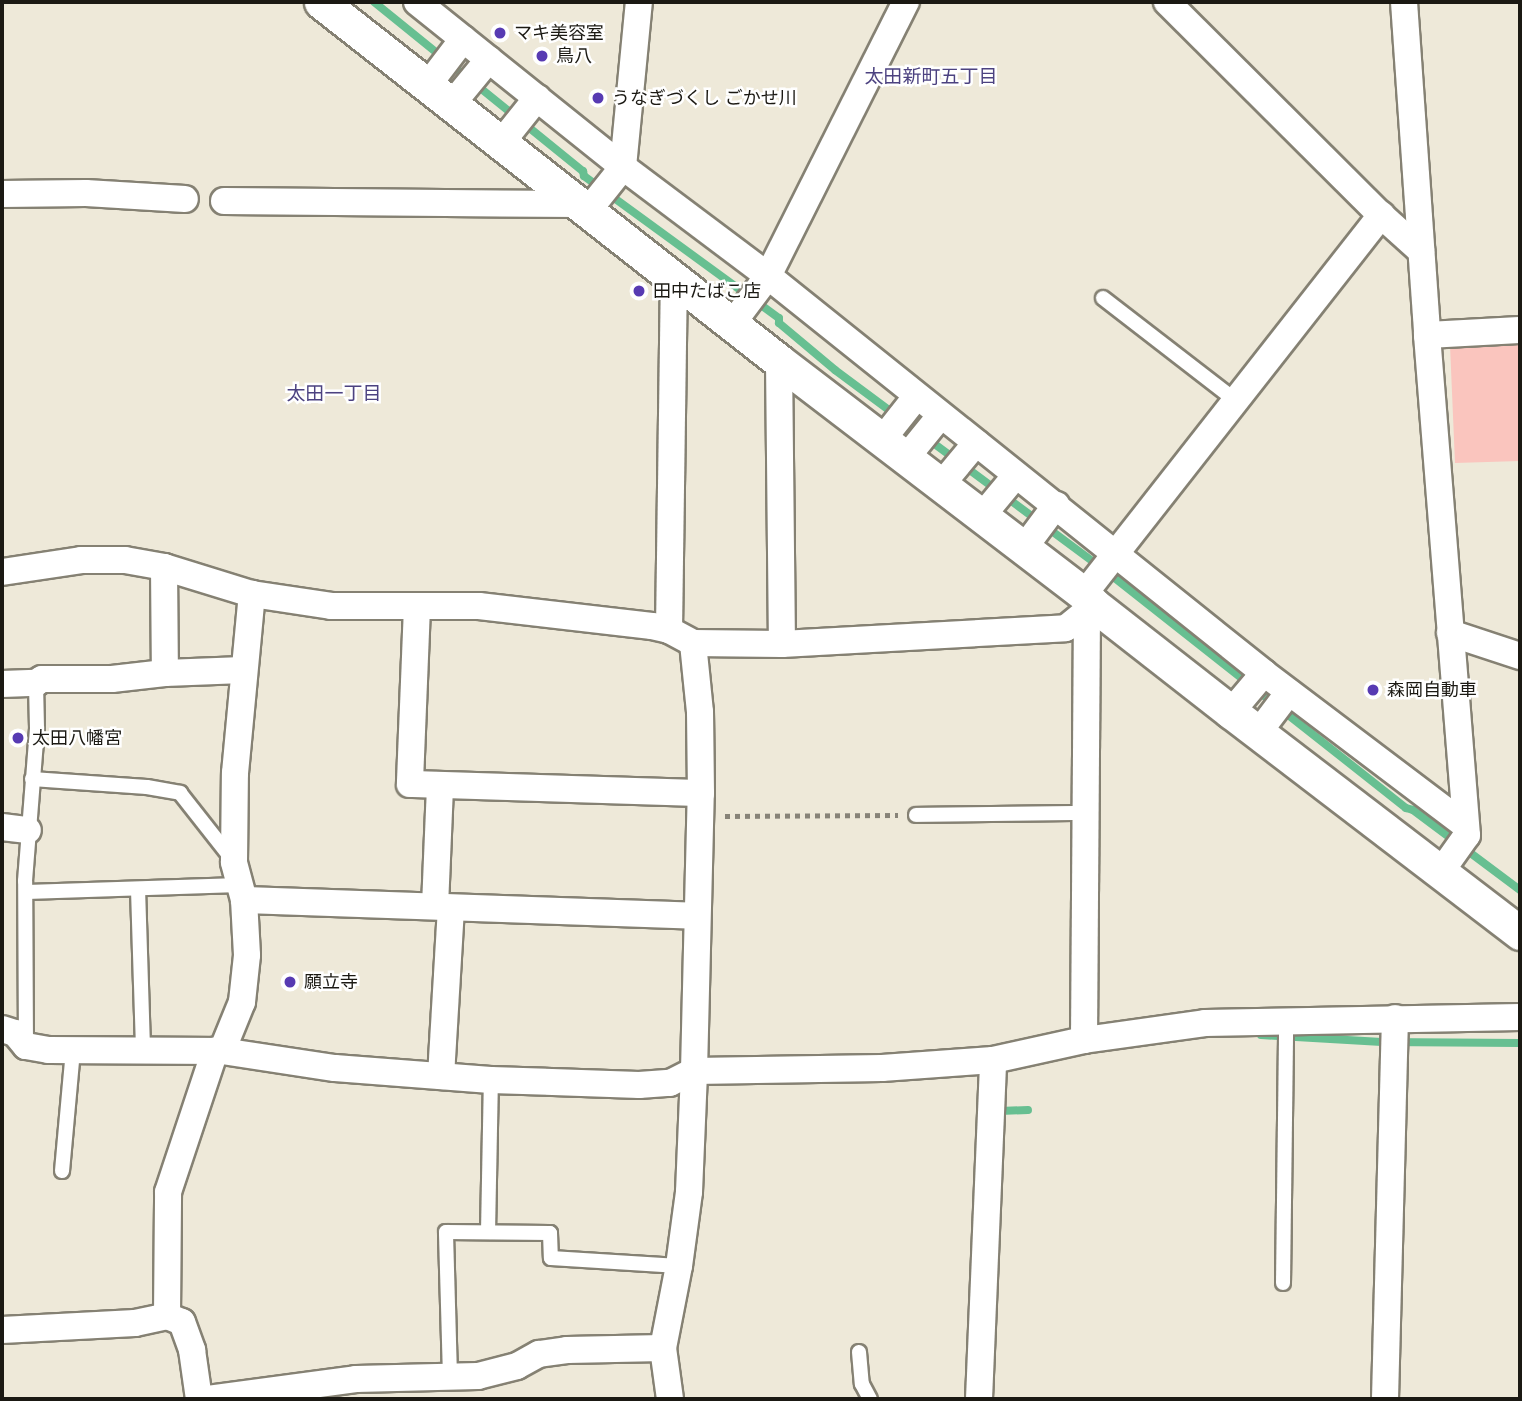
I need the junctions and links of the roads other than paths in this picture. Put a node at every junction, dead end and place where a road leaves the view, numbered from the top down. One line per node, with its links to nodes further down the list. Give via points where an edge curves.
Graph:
1 (321, 2): 9 (street)
2 (416, 2): 7 (street)
3 (639, 2): 12 (street)
4 (906, 2): 19 (street)
5 (1167, 2): 17 (street)
6 (1404, 2): 18 (street)
7 (463, 39): 8 (street); 9 (street)
8 (489, 60): 9 (street); 10 (street)
9 (447, 86): 11 (street)
10 (537, 98): 11 (street); 12 (street)
11 (508, 135): 16 (street)
12 (623, 167): 16 (street); 19 (street)
13 (2, 194): 14 (street)
14 (185, 199)
15 (224, 201): 16 (street)
16 (589, 204): 20 (street)
17 (1381, 215): 18 (street); 27 (street)
18 (1421, 251): 24 (street)
19 (768, 276): 22 (street); 26 (street)
20 (674, 280): 22 (street); 42 (street)
21 (1103, 298): 27 (lane)
22 (739, 315): 25 (street)
23 (1520, 330): 24 (street)
24 (1427, 335): 43 (street)
25 (779, 361): 29 (street); 45 (street)
26 (916, 397): 28 (street); 29 (street)
27 (1235, 400): 36 (street)
28 (941, 415): 29 (street); 30 (street)
29 (901, 441): 32 (street)
30 (976, 443): 31 (street); 32 (street)
31 (1016, 475): 33 (street); 34 (street)
32 (947, 477): 34 (street)
33 (1056, 505): 35 (street); 36 (street)
34 (989, 509): 35 (street)
35 (1030, 539): 40 (street)
36 (1116, 552): 40 (street); 49 (street)
37 (164, 567): 38 (street, via 125,560 81,560); 39 (street); 48 (street)
38 (2, 572)
39 (252, 594): 41 (street, via 331,606); 47 (street)
40 (1091, 598): 45 (street, via 1066,628); 53 (street); 58 (street)
41 (417, 607): 42 (street, via 479,606); 56 (street, via 410,784)
42 (669, 630): 44 (street)
43 (1450, 633): 46 (street); 62 (street)
44 (693, 643): 45 (street); 57 (street, via 700,712)
45 (782, 644)
46 (1520, 656)
47 (243, 670): 48 (street); 63 (street, via 236,773)
48 (165, 673): 50 (street, via 42,679)
49 (1264, 673): 52 (street); 53 (street)
50 (36, 683): 51 (street); 55 (lane)
51 (2, 684)
52 (1289, 692): 54 (street); 62 (street)
53 (1238, 704): 54 (street)
54 (1265, 724): 62 (street)
55 (32, 779): 61 (lane); 63 (lane, via 180,793)
56 (440, 785): 57 (street); 66 (street)
57 (701, 805): 67 (street)
58 (1087, 813): 59 (lane); 73 (street)
59 (916, 815)
60 (2, 827): 61 (street)
61 (28, 830): 65 (lane)
62 (1456, 847): 68 (street)
63 (239, 883): 64 (lane); 66 (street); 77 (street, via 247,955 242,1002)
64 (138, 888): 65 (lane); 76 (lane)
65 (26, 892): 74 (lane)
66 (443, 907): 67 (street); 80 (street)
67 (698, 916): 79 (street)
68 (1520, 933)
69 (1520, 1017): 72 (street)
70 (2, 1029): 74 (street, via 15,1033)
71 (1286, 1032): 72 (street); 73 (street, via 1205,1023); 85 (lane)
72 (1395, 1034): 96 (street)
73 (1084, 1040): 78 (street)
74 (26, 1046): 75 (street)
75 (73, 1049): 76 (street); 82 (lane)
76 (143, 1049): 77 (street)
77 (218, 1051): 80 (street, via 335,1068); 86 (street, via 168,1192)
78 (993, 1060): 79 (street, via 882,1068); 95 (street)
79 (694, 1071): 81 (street, via 670,1083 639,1085); 84 (street, via 689,1192)
80 (441, 1076): 81 (street)
81 (491, 1080): 83 (lane)
82 (62, 1171)
83 (488, 1231): 84 (lane, via 550,1233 551,1258); 90 (lane, via 446,1232)
84 (679, 1266): 88 (street)
85 (1283, 1283)
86 (167, 1316): 87 (street, via 135,1323); 91 (street, via 182,1322 192,1350)
87 (2, 1330)
88 (663, 1348): 90 (street, via 558,1351 504,1370); 93 (street)
89 (859, 1352): 94 (lane, via 862,1384)
90 (450, 1377): 92 (street, via 356,1380)
91 (199, 1399)
92 (208, 1399)
93 (670, 1399)
94 (870, 1399)
95 (979, 1399)
96 (1385, 1399)

